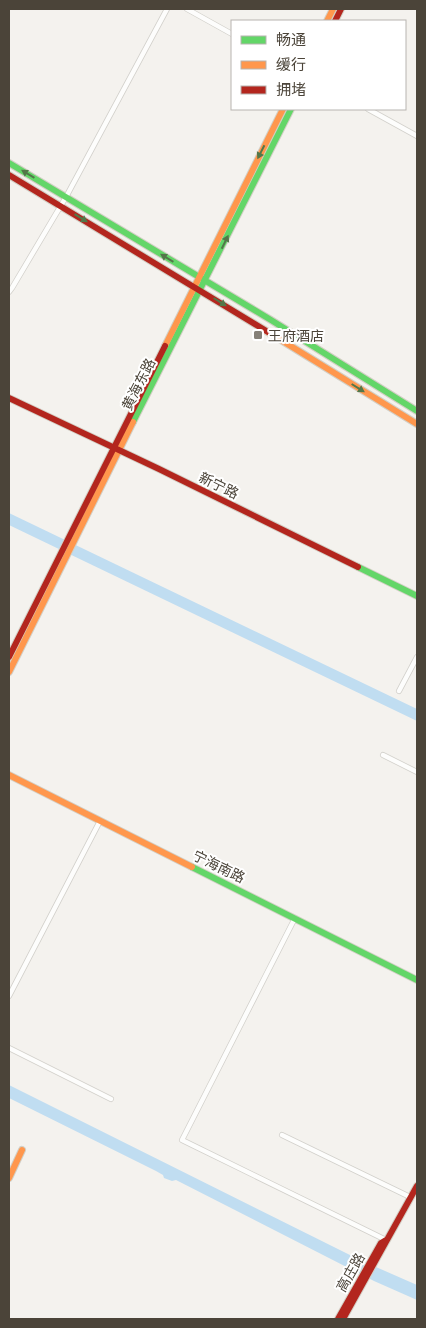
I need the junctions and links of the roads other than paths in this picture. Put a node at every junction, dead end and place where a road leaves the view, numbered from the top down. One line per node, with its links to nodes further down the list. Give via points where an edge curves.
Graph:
1 (167, 9): 10 (street)
2 (187, 9): 3 (street)
3 (231, 33)
4 (282, 110): 12 (street, 黄海东路, one-way to 12)
5 (291, 110): 13 (street, 黄海东路, one-way to 5)
6 (370, 110): 7 (street)
7 (417, 136)
8 (9, 163): 10 (street, one-way to 8)
9 (9, 175): 11 (street)
10 (66, 197): 11 (street); 12 (street, one-way to 10)
11 (60, 206): 14 (street, one-way to 14); 15 (street)
12 (199, 277): 13 (street); 14 (street, 黄海东路)
13 (206, 280): 14 (street, 黄海东路); 17 (street)
14 (197, 288): 18 (street, one-way to 18); 19 (street, 黄海东路)
15 (9, 292)
16 (9, 398): 19 (street, 新宁路)
17 (417, 411)
18 (417, 424)
19 (116, 449): 20 (street, 黄海东路); 21 (street, 新宁路)
20 (62, 557): 22 (street, 黄海东路); 24 (street, 黄海东路)
21 (417, 596)
22 (9, 657)
23 (417, 657): 25 (street)
24 (9, 672)
25 (399, 691)
26 (383, 756): 27 (street)
27 (417, 772)
28 (9, 775): 29 (street, 宁海南路)
29 (100, 821): 30 (street, 宁海南路); 32 (street)
30 (295, 918): 31 (street, 宁海南路); 40 (street, via 182,1140)
31 (417, 980)
32 (9, 996)
33 (9, 1048): 34 (street)
34 (111, 1099)
35 (282, 1135): 39 (street)
36 (22, 1150): 37 (street)
37 (9, 1178)
38 (417, 1186): 39 (street, 高庄路)
39 (410, 1198): 40 (street, 高庄路)
40 (386, 1240): 41 (street, 高庄路, via 381,1242)
41 (362, 1281): 42 (street, 高庄路); 43 (street, 高庄路)
42 (338, 1319)
43 (343, 1319)

